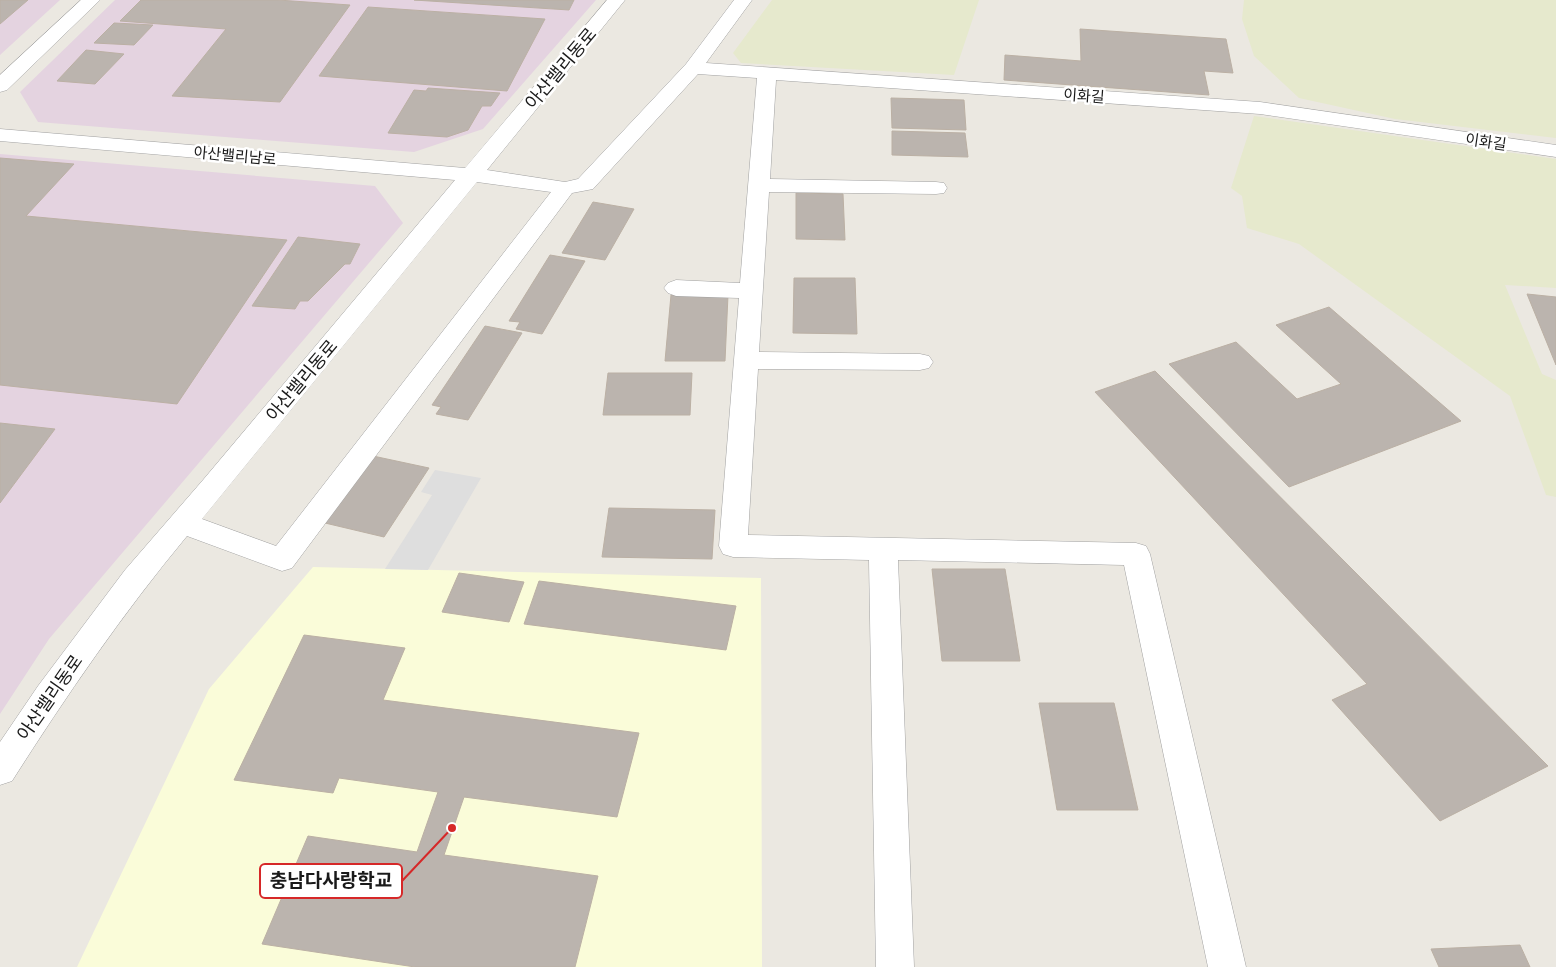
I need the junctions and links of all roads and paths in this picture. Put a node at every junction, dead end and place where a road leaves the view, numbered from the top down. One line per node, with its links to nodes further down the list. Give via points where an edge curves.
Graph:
1 (91, 0): 6 (street)
2 (616, 0): 9 (street, 아산밸리동로)
3 (742, 0): 4 (street)
4 (693, 68): 5 (street, 이화길); 11 (street, via 585,184)
5 (767, 73): 8 (street, 이화길, via 1260,108); 10 (street)
6 (0, 86)
7 (0, 135): 9 (street, 아산밸리남로)
8 (1556, 151)
9 (471, 175): 11 (street, 아산밸리남로); 17 (street, 아산밸리동로)
10 (759, 185): 12 (street); 14 (street)
11 (565, 188): 17 (street, via 282,560)
12 (936, 188)
13 (676, 288): 14 (street)
14 (751, 291): 15 (street)
15 (746, 360): 16 (street); 18 (street, via 733,546)
16 (920, 362)
17 (182, 523): 19 (street, 아산밸리동로, via 95,631)
18 (883, 549): 20 (street); 21 (street, via 1136,554)
19 (0, 770)
20 (895, 967)
21 (1227, 967)

